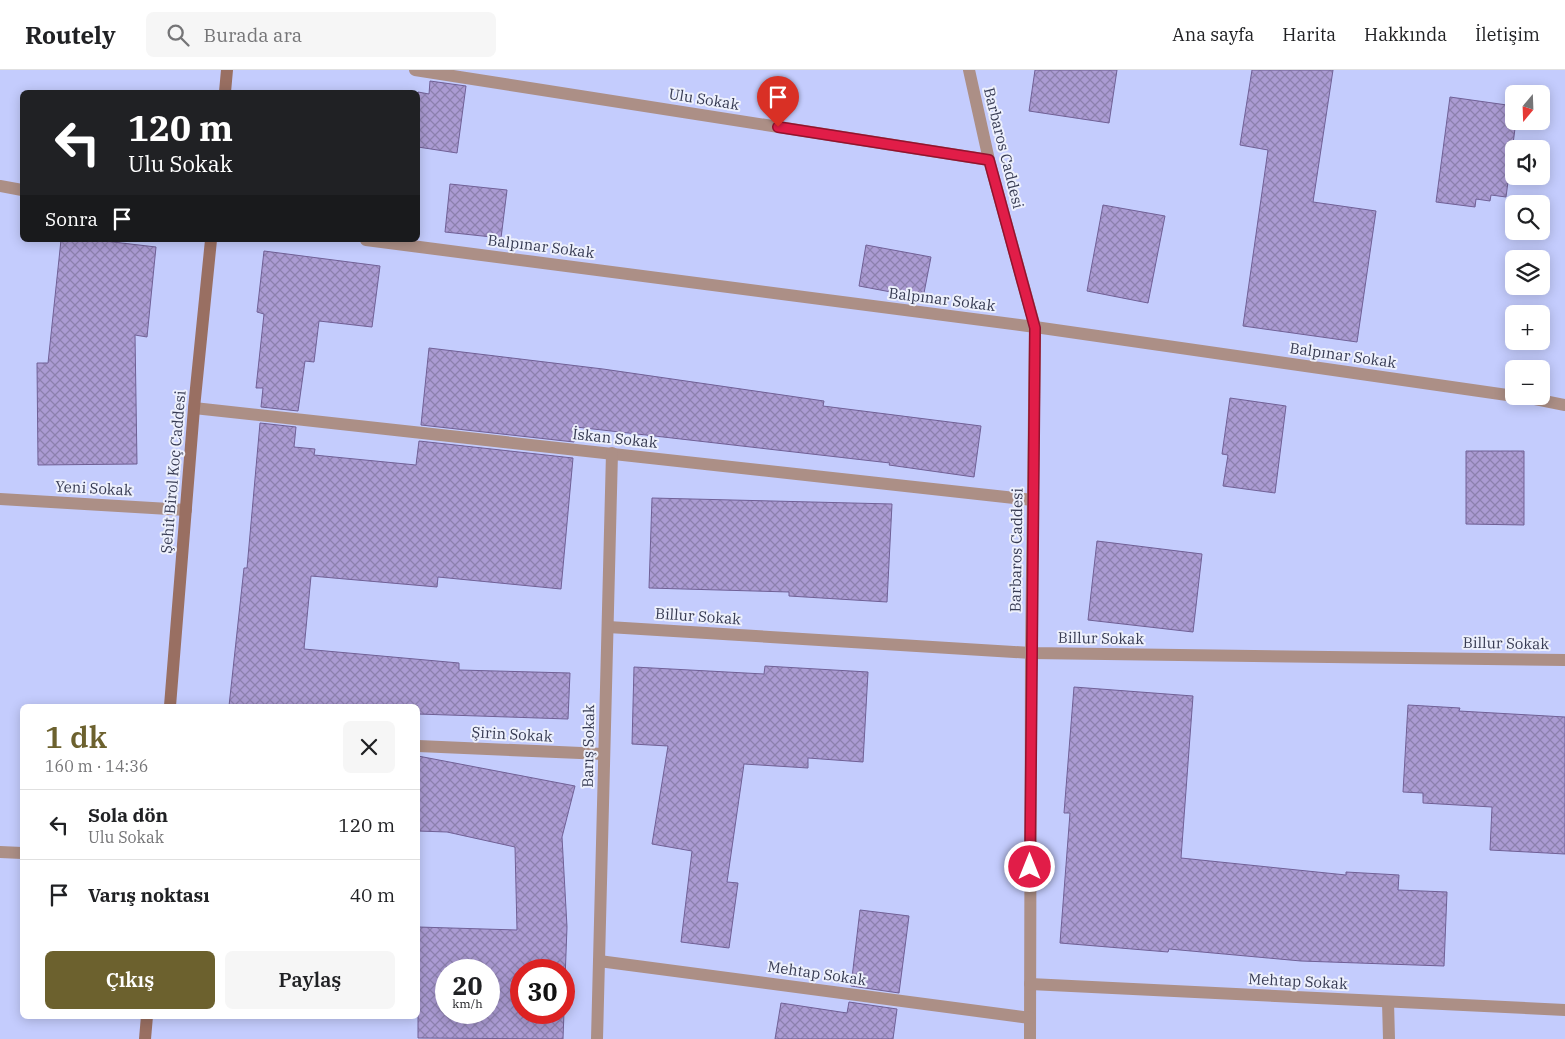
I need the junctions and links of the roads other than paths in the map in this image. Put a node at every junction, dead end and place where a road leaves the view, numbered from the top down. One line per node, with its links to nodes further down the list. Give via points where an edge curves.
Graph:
1 (227, 70): 4 (main road)
2 (415, 70): 5 (street, Ulu Sokak)
3 (969, 70): 5 (street, Barbaros Caddesi)
4 (224, 90)
5 (989, 160): 10 (street, Barbaros Caddesi)
6 (0, 186): 7 (street)
7 (20, 190)
8 (211, 242): 14 (main road, Şehit Birol Koç Caddesi)
9 (381, 242): 10 (street, Balpınar Sokak)
10 (1035, 328): 11 (street, Balpınar Sokak); 17 (street, Barbaros Caddesi)
11 (1505, 395)
12 (1550, 402): 13 (street)
13 (1565, 405)
14 (194, 408): 15 (street, İskan Sokak); 18 (main road, Şehit Birol Koç Caddesi)
15 (612, 454): 17 (street, İskan Sokak); 19 (street, Barış Sokak)
16 (0, 499): 18 (street, Yeni Sokak)
17 (1033, 500): 20 (street, Barbaros Caddesi)
18 (186, 510): 22 (main road, Şehit Birol Koç Caddesi)
19 (608, 627): 20 (street, Billur Sokak); 24 (street, Barış Sokak)
20 (1031, 653): 21 (street, Billur Sokak); 28 (street, Barbaros Caddesi)
21 (1565, 660)
22 (170, 704)
23 (420, 746): 24 (street, Şirin Sokak)
24 (604, 754): 27 (street, Barış Sokak)
25 (0, 852): 26 (street)
26 (20, 853)
27 (599, 961): 31 (street, Mehtap Sokak); 34 (street, Barış Sokak)
28 (1030, 984): 29 (street, Mehtap Sokak); 31 (street, Barbaros Caddesi)
29 (1388, 1002): 30 (street, Mehtap Sokak); 36 (street)
30 (1565, 1010)
31 (1030, 1018): 35 (street, Barbaros Caddesi)
32 (147, 1019): 33 (main road)
33 (146, 1039)
34 (597, 1039)
35 (1030, 1039)
36 (1389, 1039)

